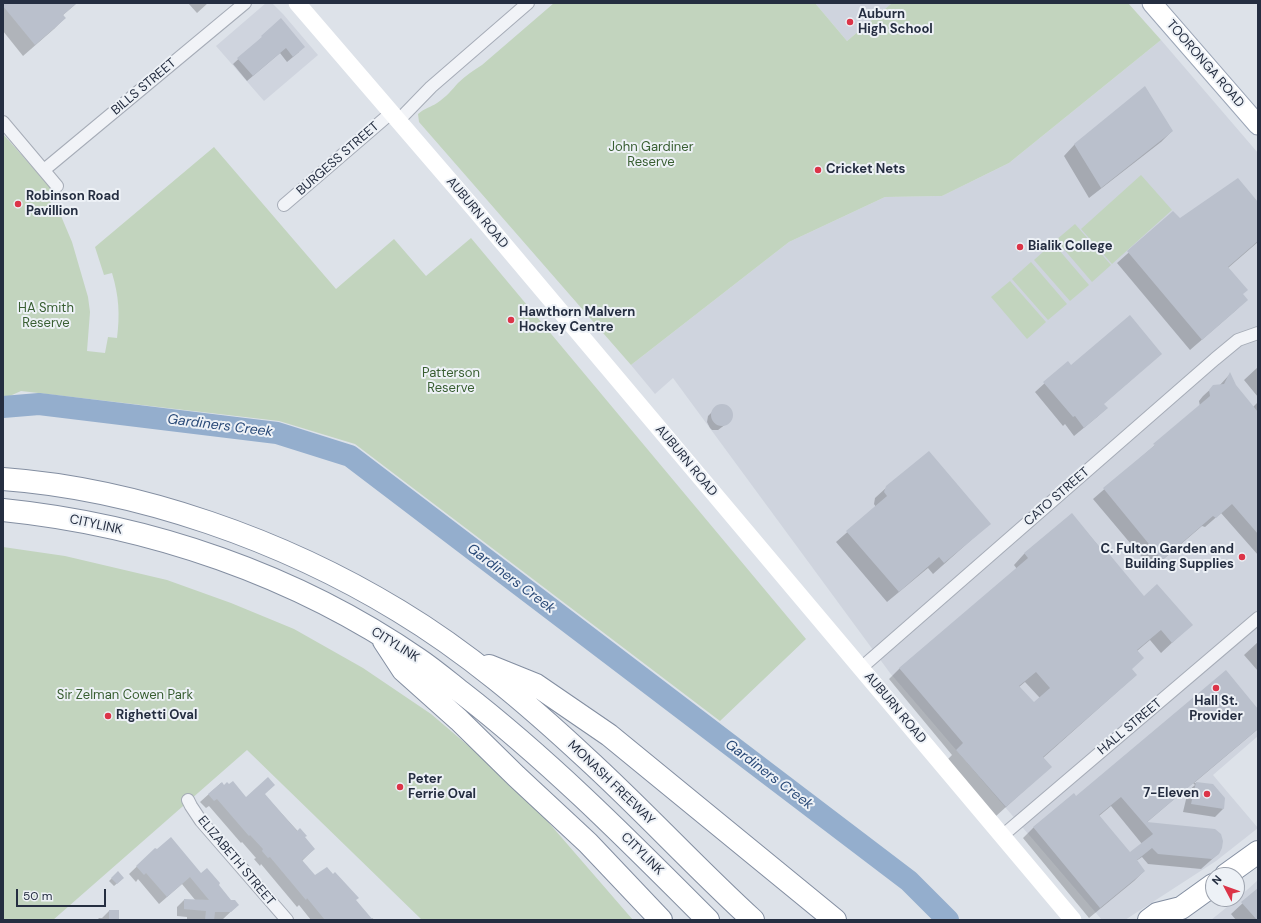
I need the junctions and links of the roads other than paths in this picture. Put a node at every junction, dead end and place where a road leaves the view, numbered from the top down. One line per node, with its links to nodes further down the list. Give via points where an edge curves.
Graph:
1 (245, 3): 8 (street, BILLS STREET)
2 (297, 3): 5 (main road, AUBURN ROAD)
3 (528, 3): 5 (street, BURGESS STREET)
4 (1152, 3): 7 (main road, TOORONGA ROAD)
5 (394, 116): 10 (street, BURGESS STREET); 17 (main road, AUBURN ROAD)
6 (3, 122): 8 (street)
7 (1258, 125)
8 (44, 170): 9 (street)
9 (56, 186)
10 (284, 205)
11 (1258, 333): 17 (street, CATO STREET, via 1238,340 1214,359)
12 (3, 479): 16 (highway, via 54,485 133,501 202,520 246,536 351,584 400,611)
13 (3, 510): 15 (highway, CITYLINK, via 112,527 207,555 295,589 340,611)
14 (1258, 618): 19 (street, HALL STREET)
15 (380, 635): 25 (highway, via 403,670 588,843); 26 (highway, CITYLINK, via 419,660 520,739 576,789)
16 (462, 654): 27 (highway, MONASH FREEWAY, via 514,695 586,758); 28 (highway, via 536,686 609,735)
17 (861, 668): 19 (main road, AUBURN ROAD)
18 (188, 800): 24 (street, ELIZABETH STREET, via 202,821)
19 (1002, 836): 29 (main road, AUBURN ROAD)
20 (1258, 852): 21 (highway)
21 (1237, 867)
22 (1205, 892): 23 (highway)
23 (1178, 914): 30 (highway, via 1157,914)
24 (287, 920)
25 (661, 920)
26 (708, 920)
27 (753, 920)
28 (835, 920)
29 (1074, 920)
30 (1149, 920)

